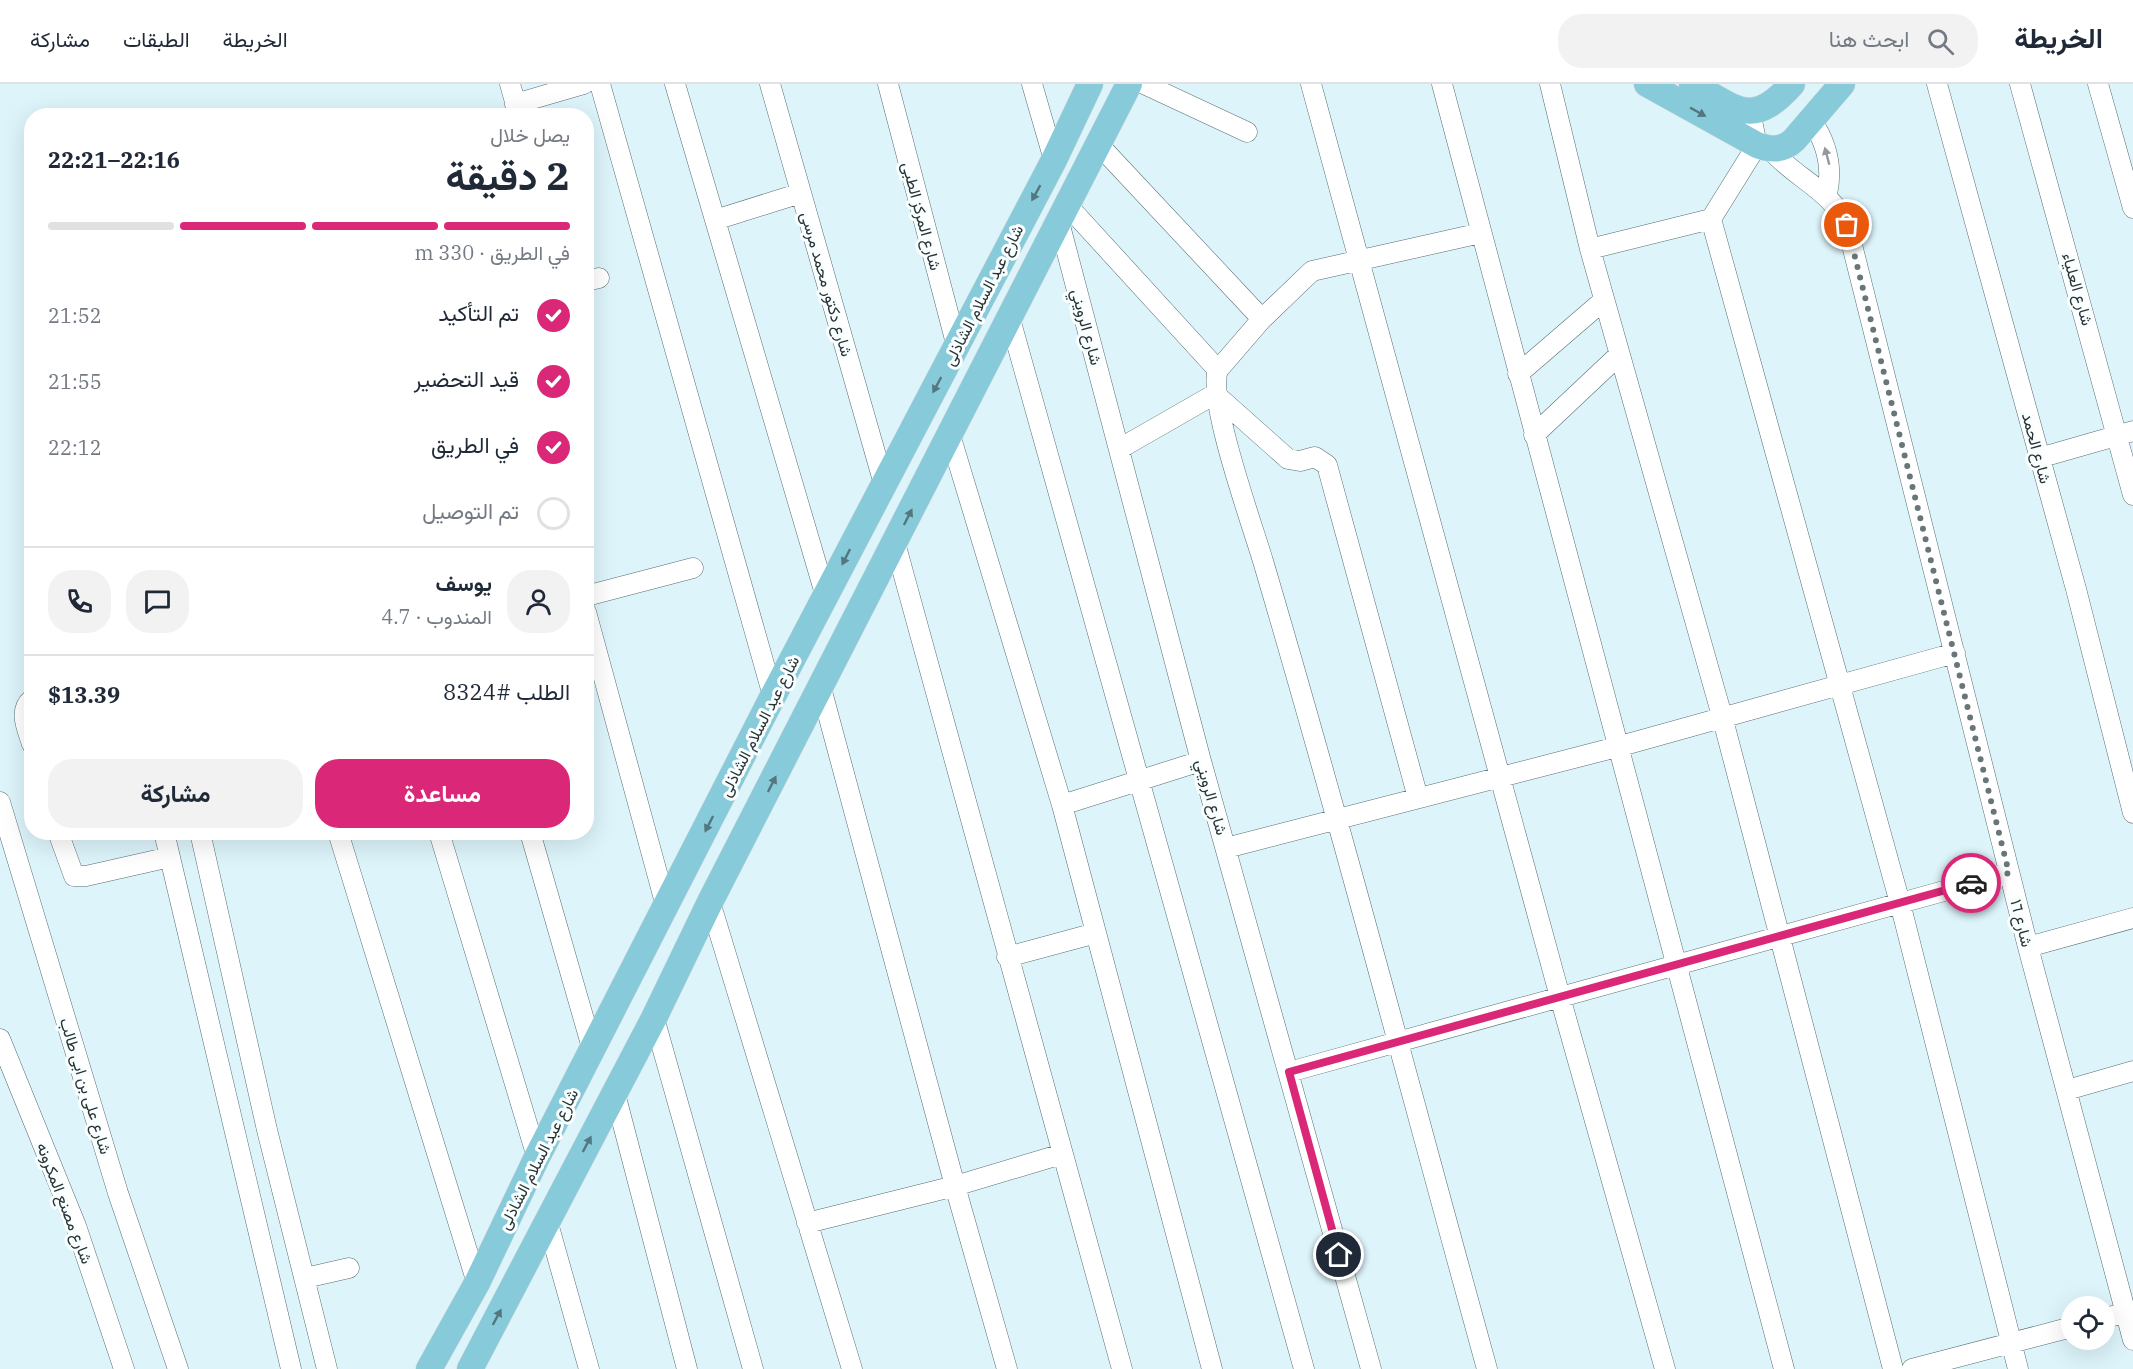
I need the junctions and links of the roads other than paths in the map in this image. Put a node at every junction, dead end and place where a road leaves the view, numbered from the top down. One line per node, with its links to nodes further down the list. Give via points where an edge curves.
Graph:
1 (510, 84): 21 (street)
2 (584, 84): 22 (street)
3 (600, 84): 61 (street)
4 (675, 84): 34 (street)
5 (770, 84): 29 (street, شارع دكتور محمد مرسى)
6 (888, 84): 41 (street, شارع المركز الطبى)
7 (1032, 84): 28 (street)
8 (1090, 84): 28 (main road, شارع عبد السلام الشاذلى)
9 (1129, 84): 26 (main road, شارع عبد السلام الشاذلى)
10 (1144, 84): 25 (street)
11 (1313, 84): 37 (street)
12 (1442, 84): 35 (street)
13 (1550, 84): 36 (street)
14 (1647, 84): 27 (main road, one-way to 27)
15 (1692, 84): 23 (main road, via 1731,106)
16 (1792, 84): 23 (main road, via 1773,105)
17 (1842, 84): 24 (main road)
18 (1937, 84): 50 (street, شارع الحمد)
19 (2020, 84): 46 (street, شارع العلياء)
20 (2098, 84): 31 (street)
21 (516, 108)
22 (522, 108)
23 (1750, 111): 27 (street)
24 (1811, 120): 27 (main road, via 1790,144); 30 (street, one-way to 24, via 1832,175 1830,165)
25 (1247, 132)
26 (1099, 145): 32 (main road, شارع عبد السلام الشاذلى); 40 (street)
27 (1764, 147): 30 (street, شارع ١٦); 33 (street)
28 (1054, 160): 41 (main road, شارع عبد السلام الشاذلى, one-way to 41)
29 (801, 193): 34 (street); 51 (street, شارع دكتور محمد مرسى)
30 (1827, 194): 58 (street, شارع ١٦, via 1847,225)
31 (2133, 208)
32 (1064, 214): 39 (main road, شارع عبد السلام الشاذلى); 43 (street); 49 (street, شارع الرويني)
33 (1711, 219): 36 (street); 59 (street)
34 (715, 220): 56 (street)
35 (1481, 233): 37 (street); 44 (street)
36 (1590, 249): 38 (street)
37 (1359, 259): 40 (street, via 1312,272); 65 (street)
38 (1604, 300): 42 (street); 44 (street)
39 (1010, 319): 47 (main road, شارع عبد السلام الشاذلى); 66 (street)
40 (1262, 319): 43 (street)
41 (957, 347): 51 (main road, شارع عبد السلام الشاذلى, one-way to 51)
42 (1619, 355): 48 (street); 62 (street)
43 (1218, 370): 45 (street)
44 (1518, 374): 48 (street)
45 (1215, 394): 49 (street); 67 (street, via 1288,459 1316,458 1327,465); 71 (street)
46 (2125, 434): 50 (street); 52 (street, شارع العلياء)
47 (950, 435): 53 (main road, شارع عبد السلام الشاذلى, one-way to 47); 69 (street)
48 (1534, 435): 63 (street)
49 (1119, 449): 64 (street, شارع الرويني)
50 (2039, 458): 70 (street, شارع الحمد)
51 (884, 484): 56 (main road, شارع عبد السلام الشاذلى, one-way to 56)
52 (2133, 495)
53 (895, 543): 60 (main road, شارع عبد السلام الشاذلى); 91 (street)
54 (693, 568): 55 (street)
55 (594, 594)
56 (826, 597): 61 (main road, شارع عبد السلام الشاذلى)
57 (594, 641): 83 (street)
58 (1956, 654): 59 (street); 80 (street, شارع ١٦)
59 (1839, 685): 62 (street); 82 (street)
60 (821, 688): 81 (main road, شارع عبد السلام الشاذلى, one-way to 60); 105 (street)
61 (773, 696): 83 (main road, شارع عبد السلام الشاذلى, one-way to 83)
62 (1722, 716): 63 (street); 86 (street)
63 (1617, 747): 65 (street); 93 (street)
64 (1201, 761): 66 (street); 78 (street, شارع الرويني)
65 (1500, 777): 67 (street); 94 (street)
66 (1137, 781): 69 (street); 130 (street)
67 (1418, 798): 71 (street)
68 (0, 802): 118 (street, شارع على بن ابى طالب, via 118,1193)
69 (1062, 805): 85 (street)
70 (2133, 813)
71 (1336, 821): 78 (street); 97 (street)
72 (61, 840): 79 (street, via 74,876)
73 (166, 840): 79 (street)
74 (202, 840): 88 (street)
75 (341, 840): 110 (street)
76 (441, 840): 104 (street)
77 (532, 840): 98 (street)
78 (1226, 848): 100 (street, شارع الرويني)
79 (170, 857): 90 (street)
80 (2009, 873): 82 (street); 89 (street, شارع ١٦)
81 (710, 902): 92 (main road, شارع عبد السلام الشاذلى); 107 (street)
82 (1900, 903): 86 (street); 115 (street)
83 (666, 906): 87 (main road, شارع عبد السلام الشاذلى)
84 (2133, 918): 89 (street)
85 (1096, 933): 91 (street); 129 (street)
86 (1780, 936): 93 (street); 135 (street)
87 (648, 943): 92 (main road); 98 (main road, شارع عبد السلام الشاذلى)
88 (225, 944): 90 (street); 109 (street)
89 (2028, 947): 102 (street, شارع ١٦)
90 (192, 952): 119 (street)
91 (1007, 957): 103 (street)
92 (680, 962): 95 (main road, شارع عبد السلام الشاذلى)
93 (1675, 965): 94 (street); 134 (street)
94 (1560, 997): 97 (street); 133 (street)
95 (654, 1018): 101 (main road, شارع عبد السلام الشاذلى); 125 (street)
96 (0, 1038): 117 (street, شارع مصنع المكرونه, via 76,1226)
97 (1397, 1042): 100 (street); 132 (street)
98 (593, 1051): 104 (main road, شارع عبد السلام الشاذلى)
99 (2133, 1071): 102 (street)
100 (1289, 1072): 131 (street, شارع الرويني)
101 (614, 1090): 106 (main road, شارع عبد السلام الشاذلى, one-way to 101); 124 (street)
102 (2067, 1090): 111 (street, شارع ١٦)
103 (1062, 1154): 105 (street); 128 (street)
104 (537, 1157): 110 (main road, شارع عبد السلام الشاذلى)
105 (955, 1186): 107 (street); 127 (street)
106 (547, 1220): 116 (main road, شارع عبد السلام الشاذلى, one-way to 106); 123 (street)
107 (807, 1223): 126 (street)
108 (349, 1268): 109 (street)
109 (305, 1278): 120 (street)
110 (477, 1283): 121 (main road, شارع عبد السلام الشاذلى)
111 (2126, 1313): 112 (street); 114 (street, شارع ١٦)
112 (2115, 1316)
113 (2061, 1330): 115 (street)
114 (2133, 1340)
115 (2011, 1343): 136 (street); 137 (street)
116 (485, 1358): 122 (main road, شارع عبد السلام الشاذلى)
117 (124, 1369)
118 (178, 1369)
119 (291, 1369)
120 (327, 1369)
121 (429, 1369)
122 (470, 1369)
123 (589, 1369)
124 (687, 1369)
125 (753, 1369)
126 (852, 1369)
127 (1007, 1369)
128 (1122, 1369)
129 (1212, 1369)
130 (1304, 1369)
131 (1371, 1369)
132 (1487, 1369)
133 (1665, 1369)
134 (1784, 1369)
135 (1893, 1369)
136 (1912, 1369)
137 (2018, 1369)

